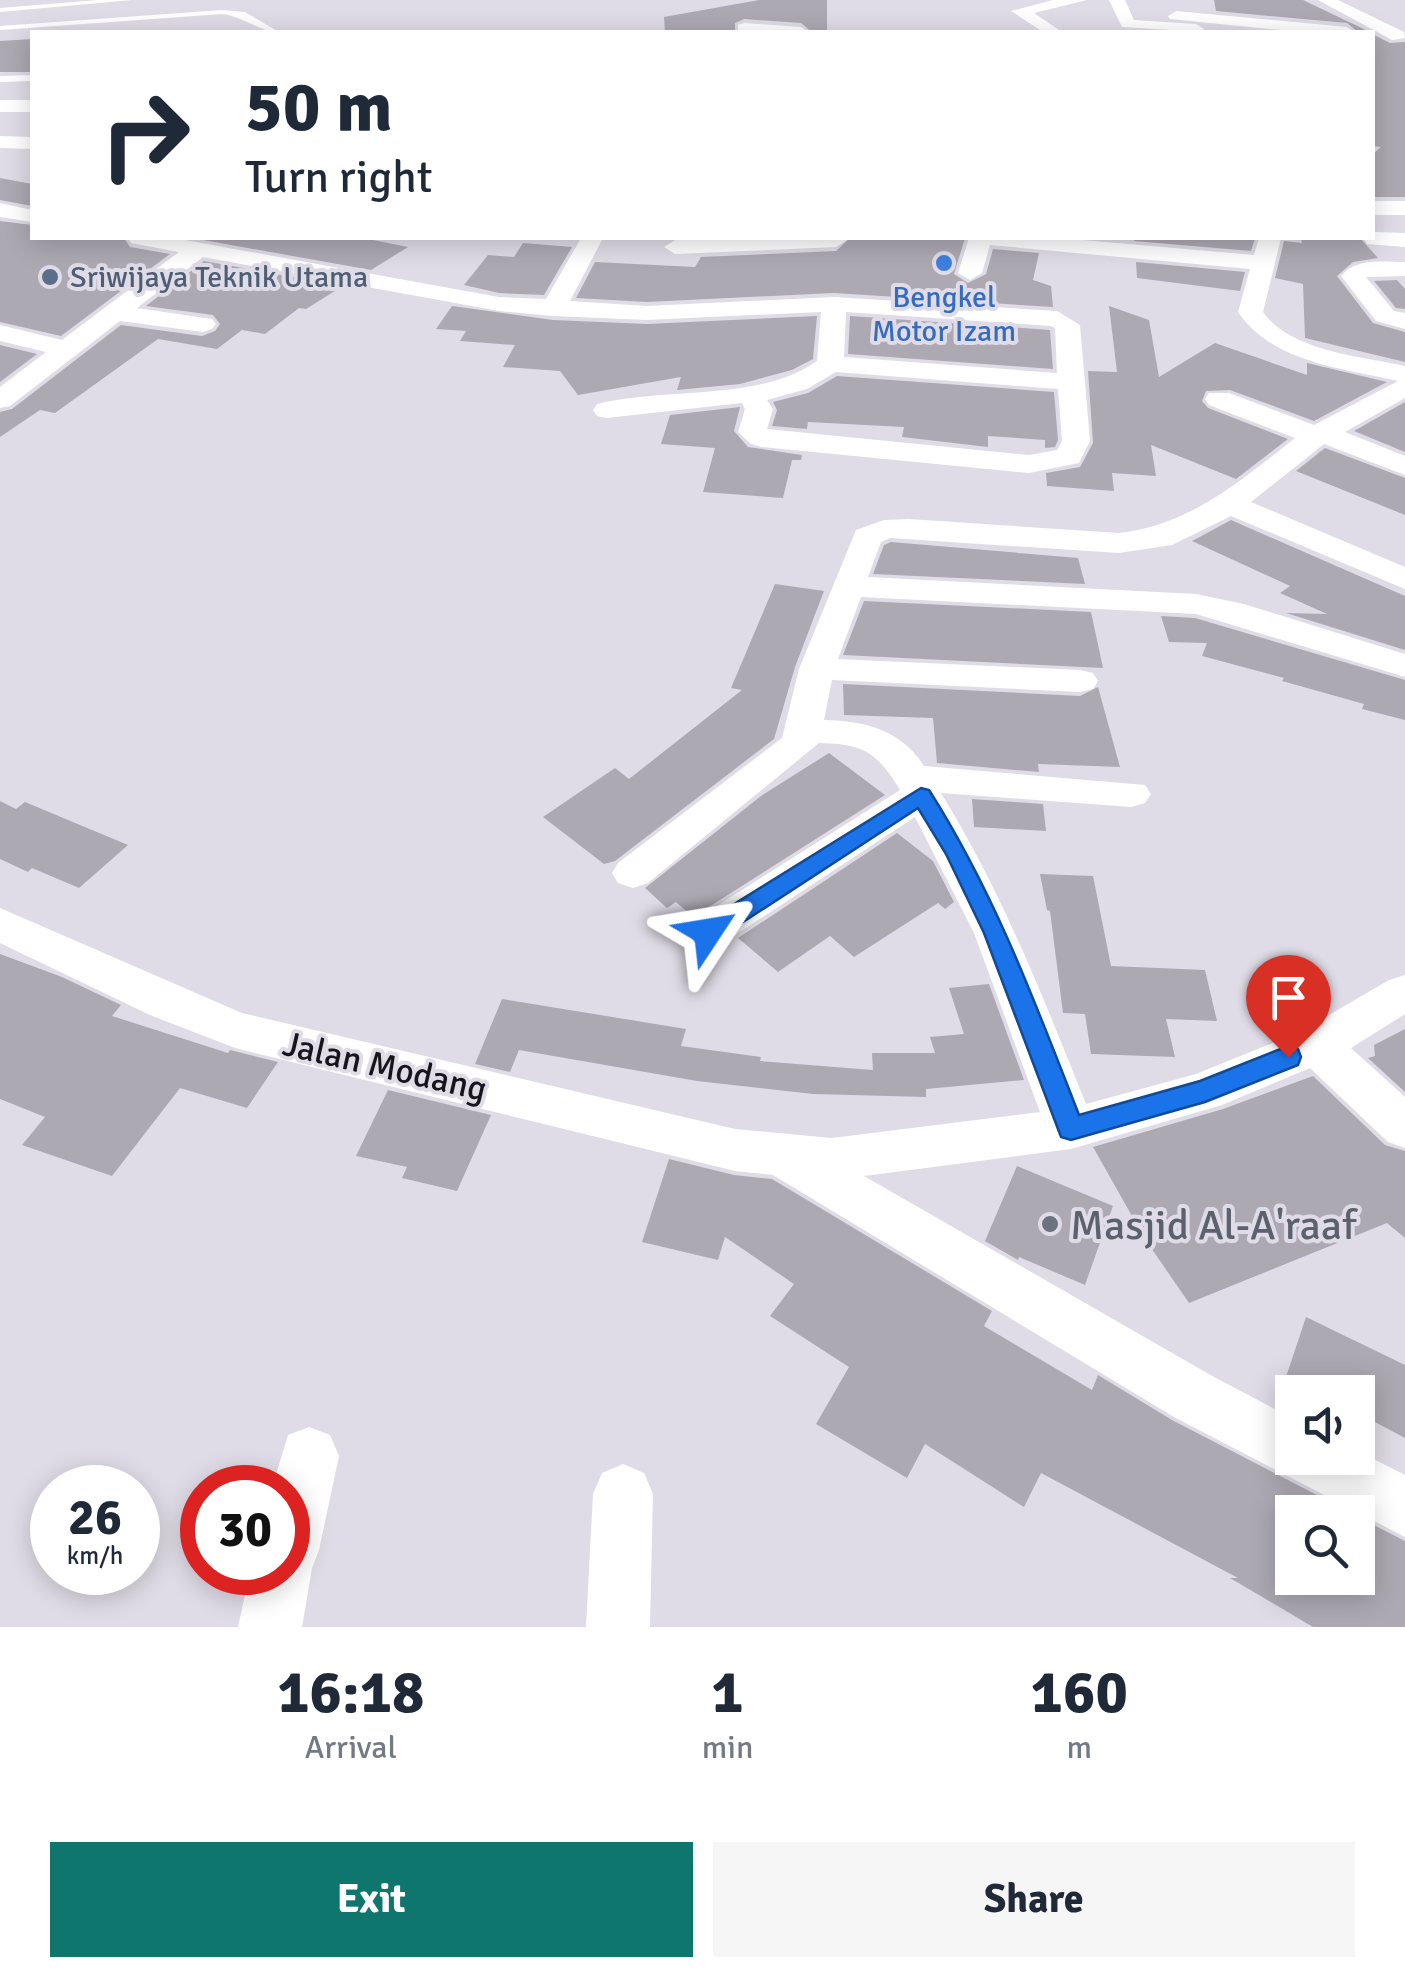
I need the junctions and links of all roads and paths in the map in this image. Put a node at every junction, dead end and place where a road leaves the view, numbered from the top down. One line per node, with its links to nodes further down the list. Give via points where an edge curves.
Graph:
1 (128, 0): 5 (lane)
2 (1079, 0): 14 (street, via 1019,12)
3 (1117, 0): 10 (street, via 1128,24)
4 (1326, 0): 16 (street)
5 (0, 10)
6 (804, 13): 13 (street)
7 (1176, 16): 15 (street)
8 (0, 28): 11 (lane, via 222,12)
9 (744, 28): 12 (street)
10 (1196, 29)
11 (271, 30)
12 (773, 30)
13 (802, 30)
14 (1050, 30)
15 (1326, 30)
16 (1393, 34)
17 (30, 35): 18 (lane)
18 (0, 37)
19 (0, 78): 20 (lane)
20 (30, 78)
21 (0, 106): 22 (street)
22 (30, 106)
23 (0, 142): 24 (street)
24 (30, 143)
25 (1375, 208): 26 (street)
26 (1405, 208)
27 (0, 210): 28 (street)
28 (30, 216)
29 (1375, 239): 35 (street)
30 (150, 240): 37 (street)
31 (582, 240): 44 (street)
32 (836, 240): 36 (street)
33 (979, 240): 41 (street)
34 (1012, 240): 38 (street)
35 (1405, 240)
36 (678, 242): 46 (street)
37 (198, 249): 44 (street); 45 (street)
38 (1121, 250): 39 (street); 42 (street)
39 (1268, 250): 52 (street, via 1250,312 1263,330 1290,345)
40 (1405, 269): 47 (street, via 1358,270 1354,276 1385,316)
41 (970, 273)
42 (1126, 281)
43 (834, 304): 46 (street); 51 (street); 53 (street, via 1057,318 1067,325)
44 (552, 310): 46 (street)
45 (112, 312): 48 (street); 50 (street)
46 (647, 313)
47 (1405, 321)
48 (203, 324)
49 (0, 333): 50 (street)
50 (65, 349): 57 (street)
51 (830, 364): 53 (street); 55 (street)
52 (1405, 374)
53 (1072, 382): 55 (street, via 1075,447 1069,456 1029,464 762,438 752,432 759,408)
54 (1405, 388): 59 (street)
55 (751, 396): 58 (street)
56 (1219, 398): 59 (street)
57 (0, 400)
58 (607, 410)
59 (1319, 435): 60 (street); 61 (street)
60 (1405, 466)
61 (1230, 504): 62 (street); 63 (street, via 1142,542 884,529 868,537)
62 (1405, 580)
63 (848, 586): 64 (street, via 1196,604); 65 (street)
64 (1405, 666)
65 (817, 670): 66 (street); 67 (street)
66 (1080, 681)
67 (804, 731): 68 (street, via 844,732 888,746); 70 (street, via 794,750)
68 (916, 787): 69 (street); 72 (street); 76 (street, via 996,933)
69 (1131, 794)
70 (633, 873)
71 (0, 924): 77 (street, Jalan Modang, via 235,1030)
72 (708, 932)
73 (1405, 992): 74 (street, Jalan Modang)
74 (1318, 1045): 75 (street); 76 (street, Jalan Modang, via 1205,1091)
75 (1405, 1128)
76 (1071, 1129): 77 (street, Jalan Modang, via 832,1159)
77 (786, 1157): 78 (street)
78 (1275, 1439)
79 (309, 1456): 80 (street)
80 (307, 1465)
81 (1343, 1475): 83 (street)
82 (623, 1494): 86 (street)
83 (1405, 1507)
84 (277, 1595): 85 (street)
85 (270, 1627)
86 (618, 1627)

